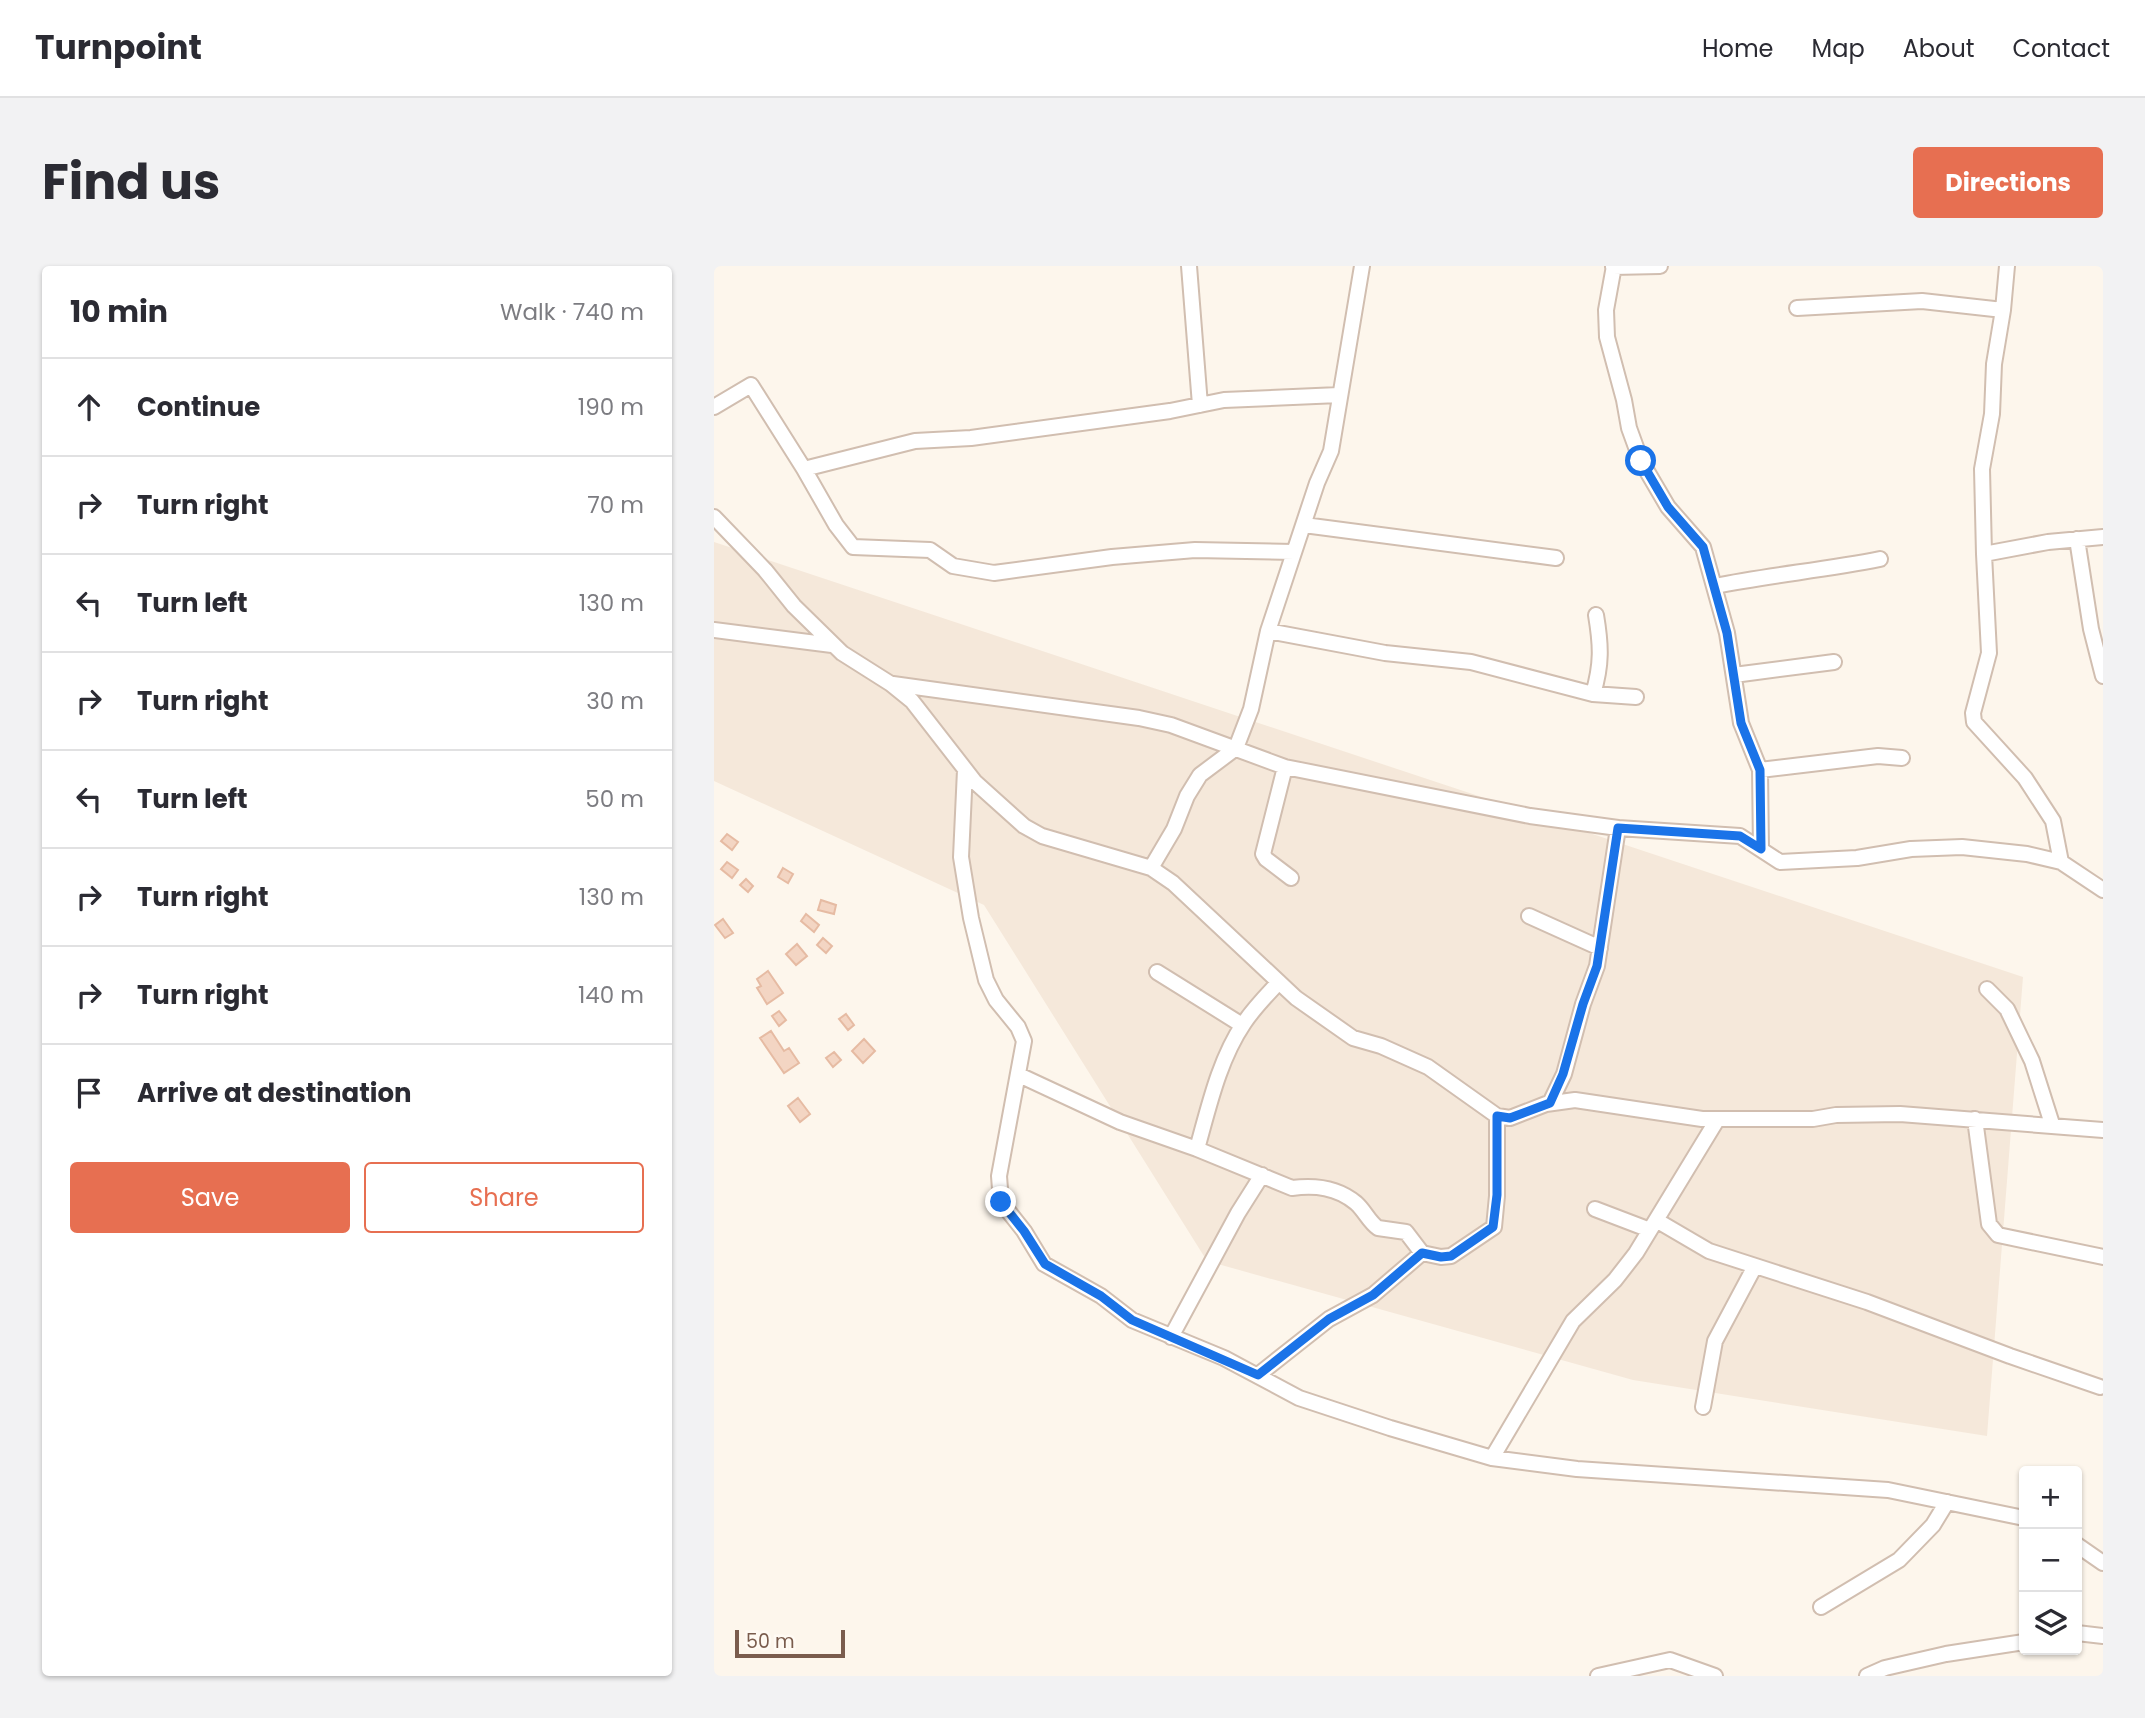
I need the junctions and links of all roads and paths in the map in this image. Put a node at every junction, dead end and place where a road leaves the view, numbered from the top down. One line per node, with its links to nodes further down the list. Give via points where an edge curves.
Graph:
1 (1192, 266): 9 (street)
2 (1362, 266): 8 (street)
3 (1660, 266): 5 (street)
4 (2007, 266): 7 (street)
5 (1614, 267): 20 (street, via 1606,310 1607,337 1629,428 1641,461 1668,507 1703,547)
6 (1797, 308): 7 (street, via 1922,301)
7 (2003, 310): 17 (street, via 1982,469)
8 (1339, 395): 9 (street); 13 (street, via 1331,451)
9 (1200, 405): 11 (street, via 971,438 915,441)
10 (714, 407): 11 (street, via 751,385)
11 (804, 469): 16 (street, via 853,547 930,550 953,566 994,573 1195,550)
12 (714, 517): 24 (street)
13 (1304, 525): 16 (street); 18 (street)
14 (2103, 537): 15 (street)
15 (2077, 539): 17 (street); 27 (street)
16 (1294, 552): 23 (street)
17 (1984, 554): 38 (street, via 1989,653 1974,722 2025,778 2053,821)
18 (1556, 558)
19 (1880, 559): 20 (street)
20 (1715, 586): 26 (street)
21 (1596, 615): 29 (street, via 1601,643)
22 (714, 630): 24 (street)
23 (1268, 631): 29 (street, via 1385,653 1471,662); 31 (street, via 1251,709)
24 (832, 645): 28 (street)
25 (1834, 662): 26 (street)
26 (1734, 675): 35 (street, via 1741,723)
27 (2103, 676)
28 (891, 684): 31 (street, via 1139,718); 34 (street, via 912,701)
29 (1593, 694): 30 (street)
30 (1636, 697)
31 (1236, 748): 33 (street); 39 (street, via 1199,775)
32 (1902, 758): 35 (street, via 1878,756)
33 (1286, 767): 36 (street, via 1530,816); 40 (street, via 1263,854)
34 (965, 770): 39 (street, via 1033,831); 48 (street, via 961,857 971,918 986,980 1024,1041)
35 (1760, 770): 37 (street)
36 (1618, 828): 37 (street, via 1740,836); 43 (street)
37 (1761, 849): 38 (street, via 1780,862 1962,847)
38 (2062, 862): 41 (street)
39 (1151, 869): 45 (street, via 1173,883)
40 (1291, 878)
41 (2103, 890)
42 (1529, 916): 43 (street)
43 (1600, 948): 49 (street)
44 (1157, 972): 47 (street)
45 (1279, 982): 47 (street); 50 (street, via 1353,1038 1428,1067)
46 (1987, 989): 53 (street, via 2007,1009 2032,1061)
47 (1242, 1025): 55 (street, via 1215,1083)
48 (1018, 1075): 55 (street, via 1120,1122); 62 (street, via 999,1176 1001,1202 1045,1264 1132,1320)
49 (1550, 1103): 50 (street, via 1510,1118); 52 (street, via 1591,1101)
50 (1497, 1116): 59 (street, via 1493,1227 1451,1256)
51 (1975, 1119): 52 (street, via 1900,1114); 53 (street); 60 (street, via 1989,1224 1998,1235)
52 (1717, 1120): 58 (street)
53 (2052, 1124): 54 (street)
54 (2103, 1130)
55 (1197, 1149): 56 (street)
56 (1262, 1175): 59 (street, via 1292,1188 1331,1188 1355,1203 1378,1228 1406,1232); 62 (street)
57 (1595, 1209): 58 (street)
58 (1653, 1225): 61 (street); 66 (street, via 1615,1280 1573,1321)
59 (1422, 1253): 63 (street, via 1373,1295 1329,1319)
60 (2103, 1257)
61 (1755, 1266): 64 (street); 65 (street, via 1715,1341)
62 (1171, 1337): 63 (street)
63 (1258, 1375): 66 (street, via 1298,1398)
64 (2100, 1387)
65 (1703, 1407)
66 (1492, 1458): 67 (street, via 1577,1469 1888,1490)
67 (1947, 1502): 68 (street); 71 (street, via 1933,1525 1899,1560)
68 (2019, 1517)
69 (2082, 1548): 70 (street)
70 (2103, 1563)
71 (1821, 1607)
72 (2082, 1634): 73 (street)
73 (2103, 1636)
74 (2019, 1643): 77 (street, via 1946,1654)
75 (1598, 1676): 76 (street, via 1670,1660)
76 (1716, 1676)
77 (1867, 1676)

